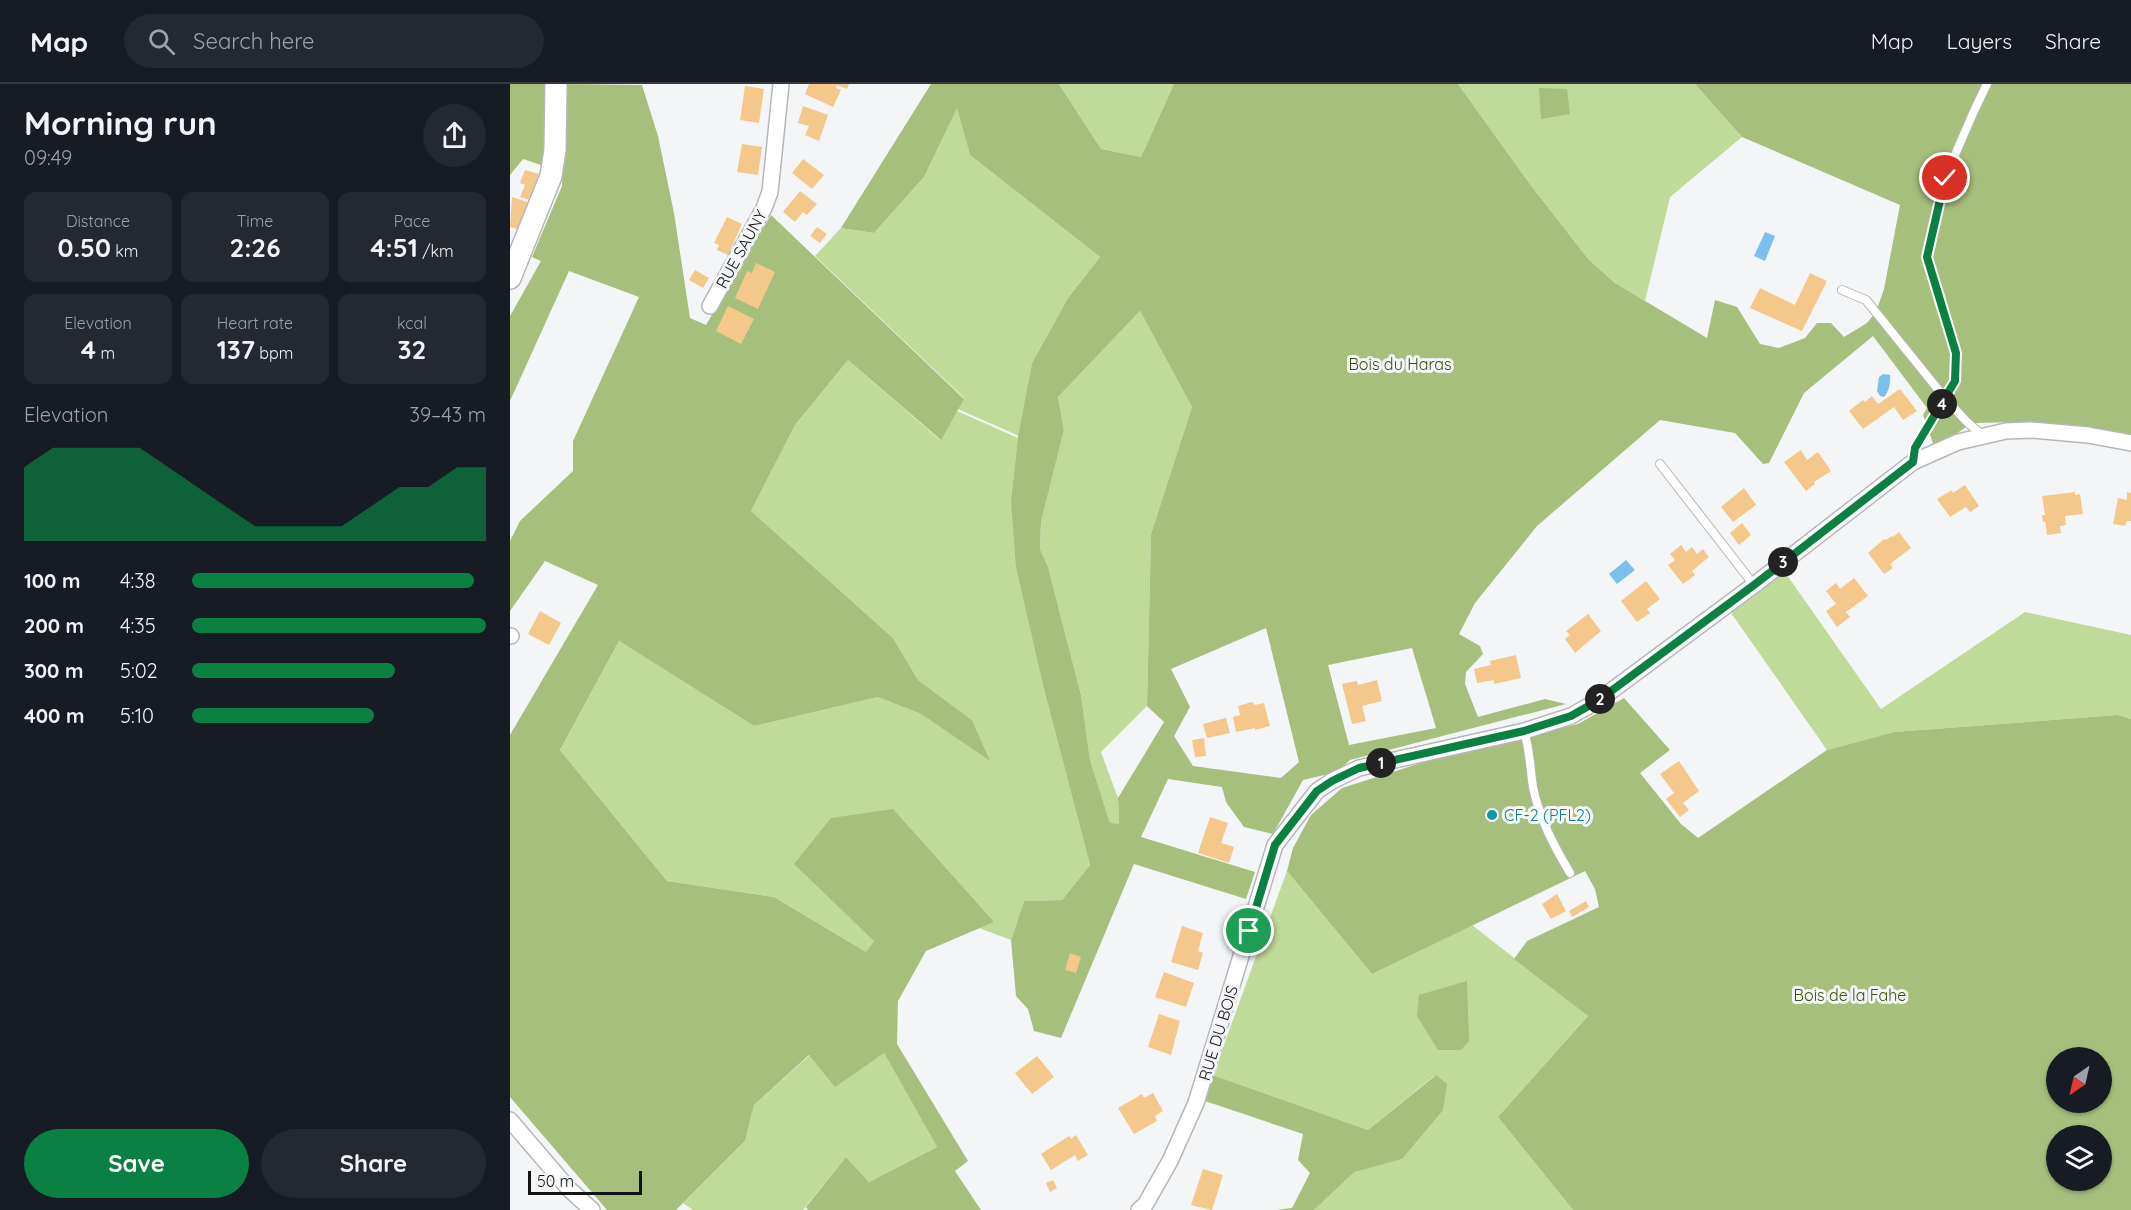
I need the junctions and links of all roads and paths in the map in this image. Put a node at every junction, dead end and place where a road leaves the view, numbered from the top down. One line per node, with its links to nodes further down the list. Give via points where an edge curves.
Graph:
1 (556, 84): 4 (street, via 551,176)
2 (781, 84): 6 (street, RUE SAUNY, via 770,192)
3 (1988, 84): 7 (lane, via 1945,178 1927,257 1956,353 1955,381)
4 (510, 278)
5 (1842, 290): 7 (lane, via 1866,300)
6 (710, 306)
7 (1945, 398): 8 (lane); 10 (lane, via 1915,448)
8 (1982, 435): 9 (street, via 2031,430); 10 (street)
9 (2131, 443)
10 (1913, 462): 12 (street)
11 (1660, 464): 12 (lane)
12 (1754, 585): 13 (street, via 1599,700 1571,716)
13 (1524, 731): 14 (lane, via 1541,814 1554,848); 17 (street, RUE DU BOIS, via 1359,768 1317,791 1275,845 1196,1103 1170,1161)
14 (1570, 873)
15 (510, 1120): 16 (street)
16 (592, 1210)
17 (1139, 1210)

